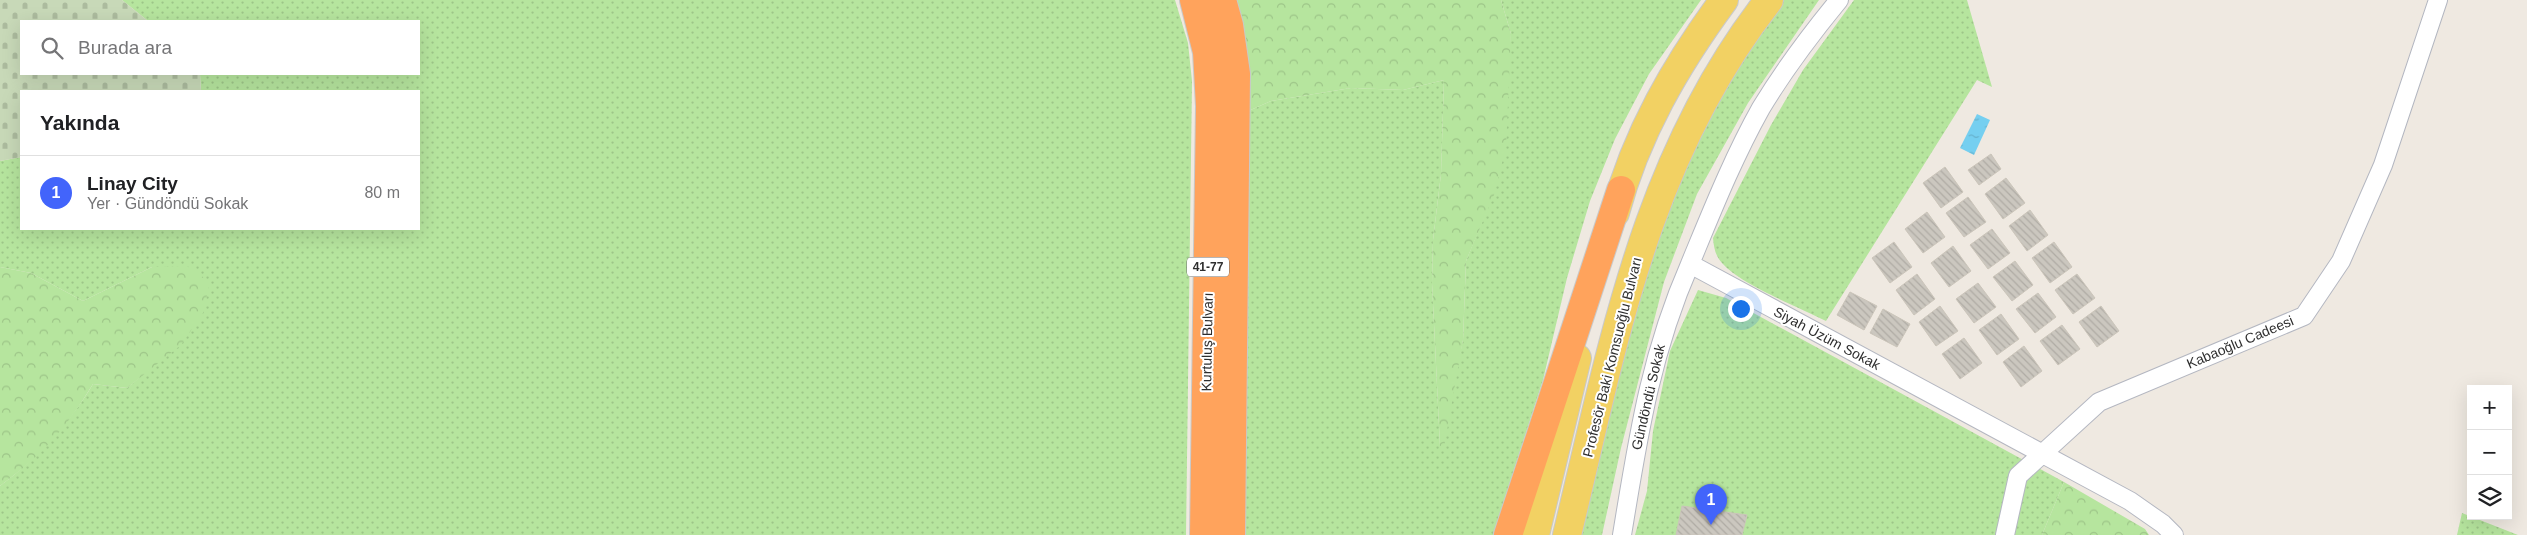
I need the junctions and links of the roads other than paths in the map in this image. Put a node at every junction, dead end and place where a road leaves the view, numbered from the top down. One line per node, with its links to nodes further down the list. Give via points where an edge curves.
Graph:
1 (1194, 0): 10 (highway, Kurtuluş Bulvarı / 41-77, via 1207,52 1210,106)
2 (1222, 0): 11 (highway, Kurtuluş Bulvarı / 41-77, via 1231,33 1236,74)
3 (1724, 0): 7 (main road, via 1678,67 1656,106)
4 (1769, 0): 14 (main road, Profesör Baki Komsuoğlu Bulvarı, via 1734,46 1712,84 1670,166 1654,208 1623,304)
5 (1839, 0): 8 (street, via 1810,34 1762,108 1726,178)
6 (2438, 0): 9 (street, Kabaoğlu Cadeesi, via 2383,165 2341,261 2304,316 2099,402)
7 (1621, 190): 12 (highway); 13 (main road)
8 (1690, 264): 9 (street, Siyah Üzüm Sokak); 15 (street, Gündöndü Sokak, via 1661,339 1648,389 1636,442)
9 (2042, 454): 16 (street, Kabaoğlu Cadeesi, via 2018,476); 17 (street, Siyah Üzüm Sokak, via 2130,501)
10 (1204, 535)
11 (1231, 535)
12 (1508, 535)
13 (1535, 535)
14 (1567, 535)
15 (1622, 535)
16 (2005, 535)
17 (2174, 535)

